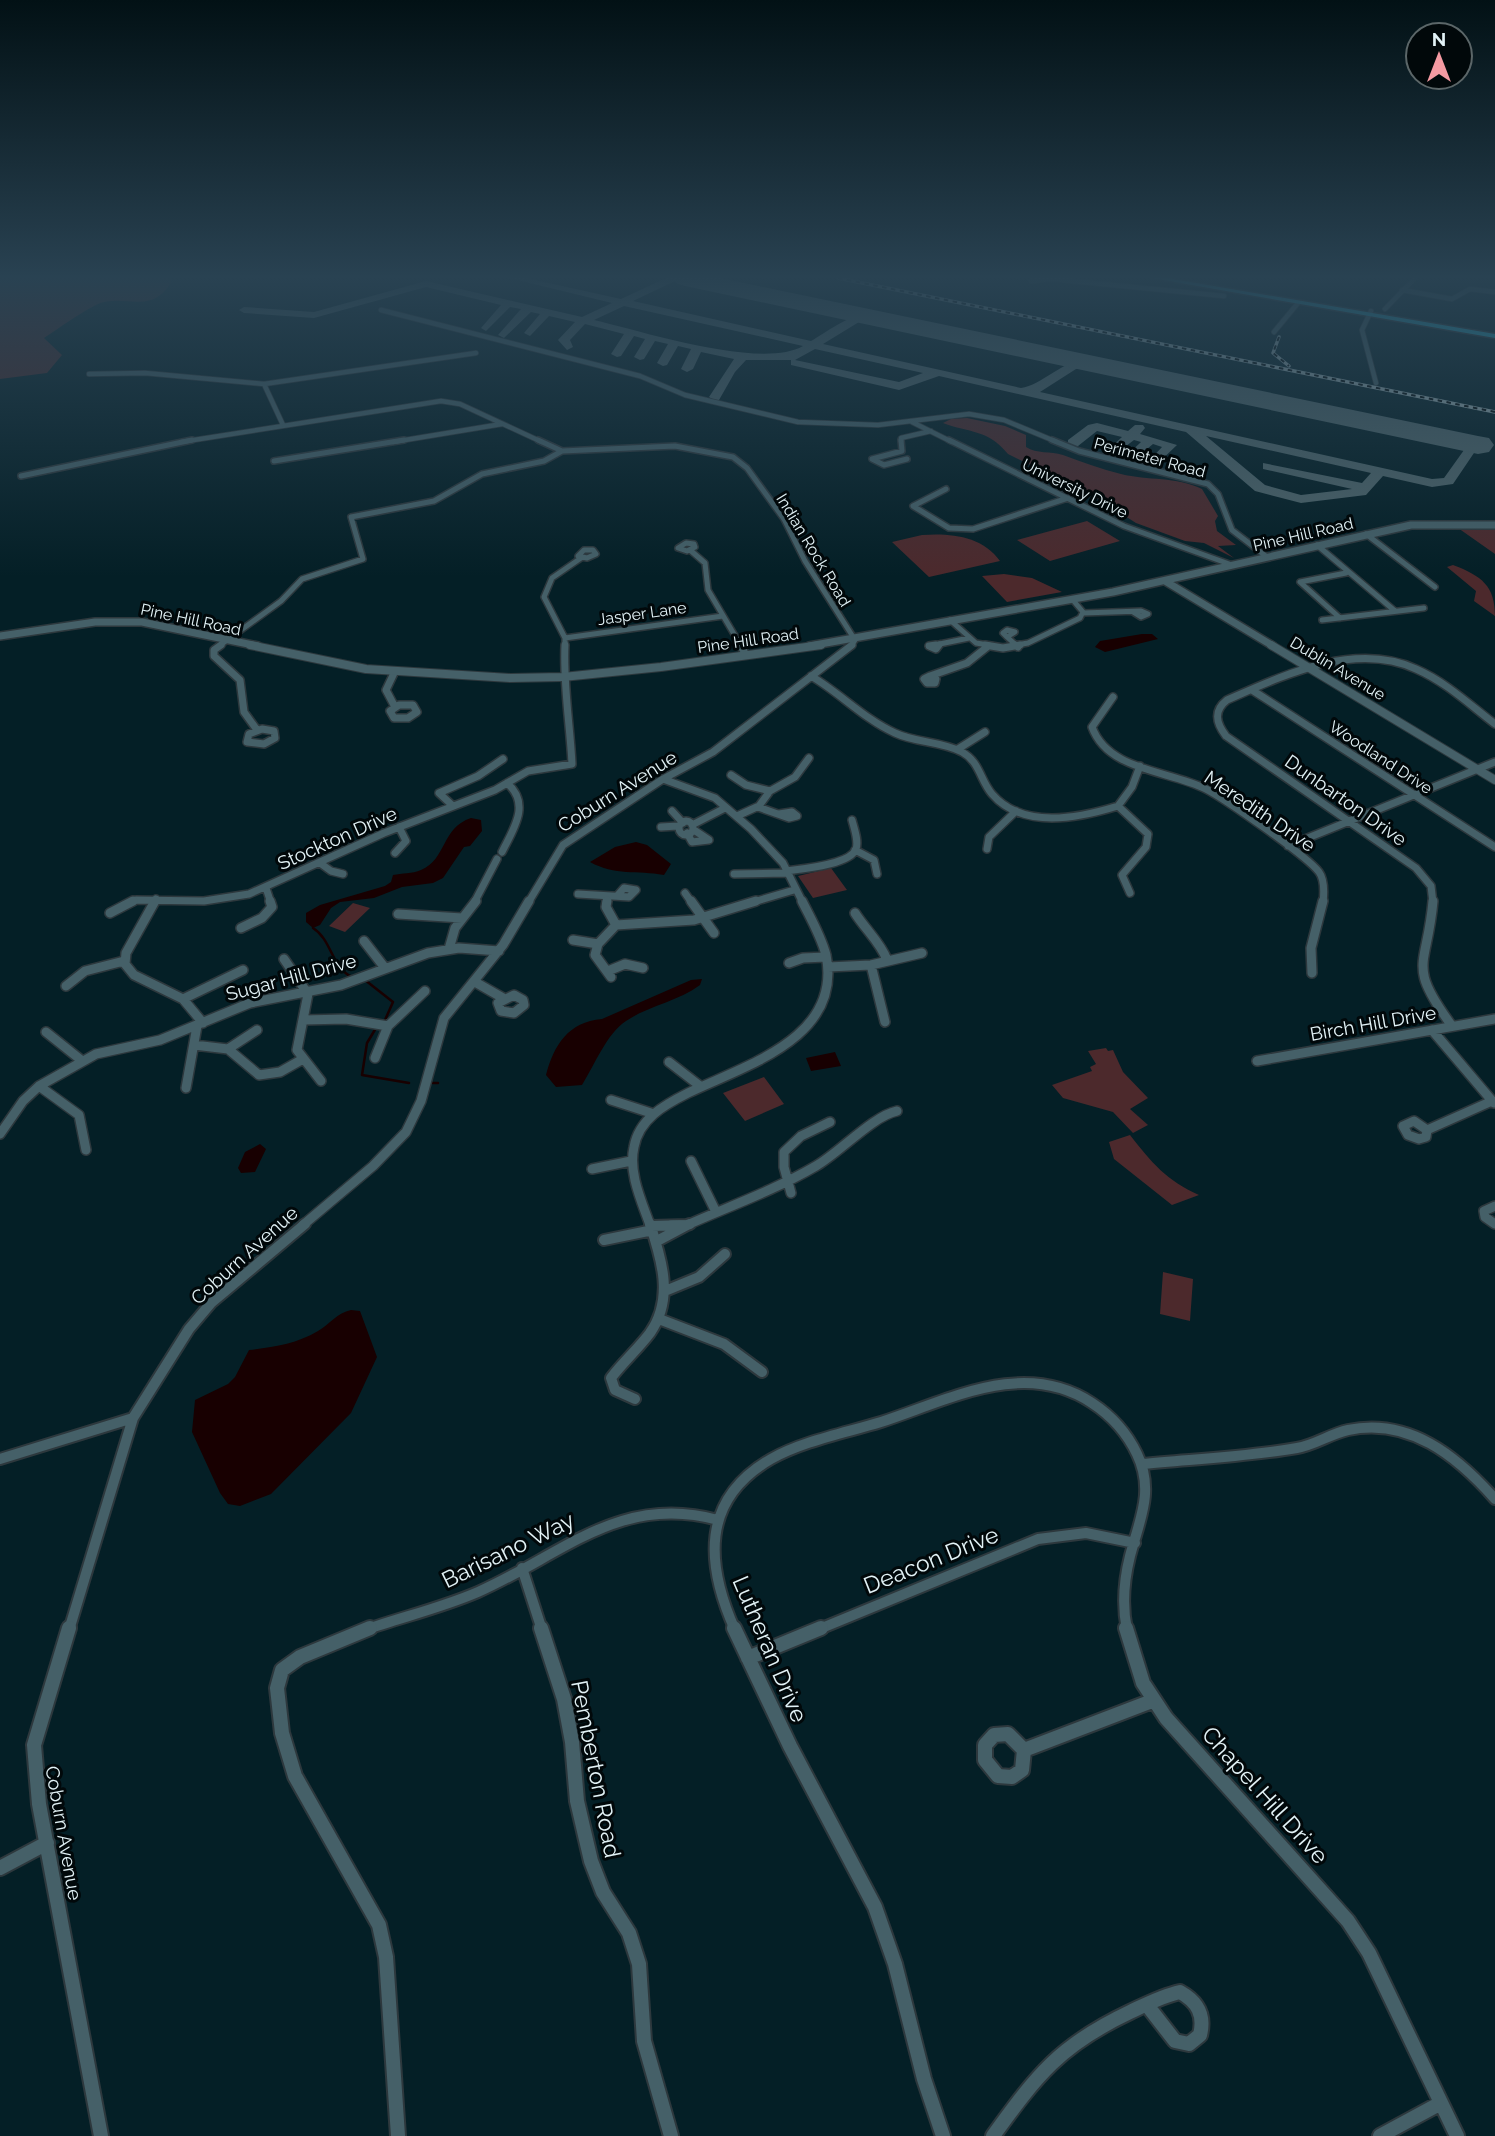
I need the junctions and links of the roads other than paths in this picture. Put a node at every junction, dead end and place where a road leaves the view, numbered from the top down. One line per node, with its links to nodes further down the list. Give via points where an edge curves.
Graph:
1 (196, 378): 6 (street)
2 (307, 378): 6 (street)
3 (644, 378): 7 (street, Perimeter Road, via 685,395 794,422 842,426)
4 (1375, 378): 5 (street)
5 (1376, 383)
6 (264, 384): 9 (street)
7 (911, 422): 10 (street, University Drive); 21 (street, Perimeter Road, via 989,416 1026,427 1074,450 1200,481 1216,491 1231,530)
8 (502, 424): 9 (street, Indian Rock Road, via 460,404 441,401); 11 (street, Indian Rock Road); 13 (street)
9 (283, 425): 14 (street, Indian Rock Road, via 21,473)
10 (931, 431): 12 (street, via 905,435 902,451 873,459 884,465); 16 (street, University Drive)
11 (562, 451): 40 (street, via 544,461 482,474 434,501 351,517 363,559 302,579 281,601); 41 (street, Indian Rock Road, via 675,446 708,449 736,459 787,524)
12 (907, 459)
13 (274, 461)
14 (19, 486)
15 (946, 489): 16 (street, via 914,506 950,528 968,531)
16 (1068, 498): 23 (street, University Drive, via 1138,532)
17 (1495, 525): 18 (street, Pine Hill Road, via 1422,524)
18 (1366, 534): 19 (street, Pine Hill Road); 26 (street)
19 (1317, 545): 21 (street, Pine Hill Road); 24 (street)
20 (690, 550): 32 (street, via 705,563 708,590)
21 (1267, 557): 23 (street, Pine Hill Road)
22 (581, 558): 38 (street, via 552,578 544,594)
23 (1232, 565): 25 (street, Pine Hill Road)
24 (1346, 573): 29 (street); 33 (street, via 1300,582)
25 (1166, 581): 27 (street, Pine Hill Road); 46 (street, Dublin Avenue)
26 (1435, 587)
27 (1072, 599): 31 (street); 34 (street, Pine Hill Road)
28 (1424, 608): 29 (street)
29 (1395, 611): 33 (street)
30 (1133, 612): 31 (street)
31 (1083, 613): 44 (street)
32 (723, 616): 38 (street, Jasper Lane); 45 (street)
33 (1340, 618): 35 (street)
34 (950, 620): 39 (street); 41 (street, Pine Hill Road)
35 (1322, 620)
36 (0, 636): 40 (street, Pine Hill Road, via 129,621)
37 (1007, 637): 44 (street)
38 (565, 638): 50 (street)
39 (969, 638): 42 (street); 43 (street)
40 (227, 640): 47 (street, Pine Hill Road, via 336,664); 55 (street, via 213,654 240,680 244,712)
41 (855, 640): 45 (street, Pine Hill Road); 48 (street, Coburn Avenue)
42 (940, 644)
43 (987, 647): 44 (street); 49 (street, via 972,661)
44 (1018, 647)
45 (745, 653): 50 (street, Pine Hill Road)
46 (1312, 669): 51 (street, Dunbarton Drive); 54 (street, Dunbarton Drive, via 1350,657 1404,663); 62 (street, Dublin Avenue)
47 (395, 671): 50 (street, Pine Hill Road); 53 (street, via 386,690)
48 (811, 676): 57 (street, via 892,732); 64 (street, Coburn Avenue, via 713,752)
49 (929, 676)
50 (562, 677): 66 (street, Stockton Drive, via 572,764 528,771)
51 (1252, 690): 68 (street, Woodland Drive); 78 (street, Dunbarton Drive, via 1219,705 1219,729)
52 (1113, 697): 61 (street, Meredith Drive, via 1094,722 1095,738 1116,757)
53 (395, 707)
54 (1495, 724)
55 (257, 730)
56 (985, 732): 57 (street)
57 (957, 749): 74 (street, via 980,765 993,796)
58 (809, 758): 67 (street, via 794,777)
59 (503, 759): 70 (street, via 439,793)
60 (1495, 762): 62 (street)
61 (1140, 766): 71 (street); 82 (street, Meredith Drive, via 1206,789)
62 (1478, 769): 65 (street, Dublin Avenue); 68 (street)
63 (731, 775): 67 (street, via 746,785)
64 (668, 776): 69 (street); 112 (street, Coburn Avenue, via 563,845)
65 (1495, 779)
66 (508, 783): 70 (street, Stockton Drive); 104 (street, via 522,804 516,824 479,897)
67 (770, 791): 72 (street)
68 (1413, 794): 78 (street); 83 (street, Woodland Drive)
69 (720, 804): 76 (street); 79 (street, via 691,830)
70 (453, 806): 80 (street, Stockton Drive)
71 (1118, 806): 74 (street, via 1056,817); 95 (street, via 1143,827 1149,840 1147,849 1122,875)
72 (758, 807): 75 (street); 76 (street)
73 (672, 811): 79 (street)
74 (1016, 811): 84 (street, via 989,836)
75 (779, 814)
76 (737, 817): 88 (street, via 772,850)
77 (852, 820): 85 (street)
78 (1349, 821): 82 (street); 135 (street, Dunbarton Drive, via 1416,867 1432,888 1422,970 1426,986)
79 (680, 824): 81 (street)
80 (399, 827): 86 (street, via 406,841); 87 (street, Stockton Drive)
81 (662, 827)
82 (1288, 846): 123 (street, Meredith Drive, via 1314,867 1323,881 1309,956)
83 (1495, 847)
84 (987, 849)
85 (855, 850): 88 (street, via 826,865); 91 (street, via 874,860)
86 (395, 853)
87 (320, 863): 89 (street); 92 (street, Stockton Drive)
88 (786, 872): 90 (street); 93 (street)
89 (343, 874)
90 (734, 874)
91 (877, 874)
92 (266, 888): 99 (street, Stockton Drive, via 215,901); 106 (street, via 272,907)
93 (794, 890): 103 (street); 117 (street)
94 (684, 892): 103 (street)
95 (1130, 893)
96 (578, 894): 97 (street)
97 (607, 897): 98 (street); 105 (street, via 606,907)
98 (617, 897)
99 (156, 900): 101 (street, Stockton Drive, via 136,900); 116 (street)
100 (855, 913): 115 (street, via 870,938 883,946)
101 (110, 914)
102 (398, 914): 104 (street)
103 (701, 917): 105 (street); 107 (street)
104 (462, 918): 111 (street)
105 (616, 925): 110 (street)
106 (241, 928)
107 (714, 933)
108 (573, 940): 110 (street)
109 (364, 941): 120 (street)
110 (598, 944): 121 (street, via 597,961 610,974 633,962)
111 (449, 948): 112 (street, Sugar Hill Drive); 120 (street, Sugar Hill Drive)
112 (499, 951): 124 (street, Coburn Avenue)
113 (922, 953): 115 (street)
114 (284, 959): 127 (street)
115 (887, 960): 119 (street)
116 (124, 961): 125 (street, via 85,971); 129 (street, via 134,975)
117 (827, 962): 118 (street, via 803,958); 119 (street); 148 (street, via 828,984 820,1010 792,1043)
118 (789, 963)
119 (872, 965): 132 (street)
120 (385, 968): 127 (street, Sugar Hill Drive)
121 (643, 968)
122 (243, 970): 129 (street)
123 (1312, 973)
124 (475, 982): 128 (street); 175 (street, Coburn Avenue, via 441,1024 418,1109 401,1138 211,1303 189,1329)
125 (66, 986)
126 (425, 991): 134 (street)
127 (308, 994): 131 (street); 133 (street, Sugar Hill Drive, via 250,1003)
128 (503, 998)
129 (183, 999): 133 (street)
130 (1495, 1019): 135 (street, Birch Hill Drive)
131 (303, 1020): 134 (street, via 346,1019); 142 (street, via 296,1047)
132 (885, 1022)
133 (200, 1025): 139 (street); 143 (street, Sugar Hill Drive)
134 (388, 1026): 141 (street)
135 (1452, 1026): 137 (street, Birch Hill Drive)
136 (257, 1030): 140 (street)
137 (1432, 1030): 145 (street, Birch Hill Drive); 151 (street)
138 (46, 1032): 143 (street)
139 (194, 1045): 140 (street); 149 (street)
140 (228, 1049): 142 (street, via 259,1075 279,1072)
141 (375, 1058)
142 (303, 1059): 146 (street)
143 (81, 1060): 147 (street, Sugar Hill Drive)
144 (669, 1062): 148 (street)
145 (1257, 1062)
146 (320, 1081)
147 (39, 1086): 156 (street, Sugar Hill Drive); 157 (street, via 79,1115)
148 (700, 1086): 153 (street)
149 (186, 1088)
150 (611, 1100): 153 (street)
151 (1493, 1102): 155 (street)
152 (897, 1111): 161 (street, via 878,1118 851,1142)
153 (651, 1113): 158 (street, via 636,1132)
154 (830, 1122): 161 (street, via 789,1147 782,1158)
155 (1427, 1130)
156 (0, 1134)
157 (86, 1150)
158 (631, 1161): 160 (street); 167 (street)
159 (691, 1161): 164 (street)
160 (592, 1169)
161 (789, 1178): 162 (street); 164 (street)
162 (791, 1192)
163 (1495, 1206): 165 (street, via 1483,1211)
164 (716, 1212): 166 (street)
165 (1495, 1224)
166 (687, 1225): 167 (street); 169 (street)
167 (652, 1228): 168 (street); 169 (street)
168 (604, 1240)
169 (657, 1241): 171 (street, via 665,1268)
170 (725, 1254): 171 (street, via 699,1277)
171 (665, 1291): 172 (street)
172 (659, 1319): 173 (street, via 724,1344); 174 (street, via 613,1374 612,1388)
173 (762, 1372)
174 (635, 1399)
175 (133, 1418): 176 (street); 185 (street, Coburn Avenue, via 73,1623 37,1726 34,1766)
176 (0, 1459)
177 (1142, 1464): 178 (street, via 1302,1447 1350,1429 1378,1427 1419,1437 1444,1450 1467,1467); 179 (street, Lutheran Drive, via 1117,1424 1085,1399 1058,1387 1012,1383 981,1389 773,1458 736,1487); 180 (street, Chapel Hill Drive, via 1146,1506)
178 (1495, 1499)
179 (718, 1520): 181 (street, Barisano Way, via 674,1510 645,1514 591,1533); 182 (street, Lutheran Drive, via 714,1565 722,1598)
180 (1135, 1543): 182 (street, Deacon Drive, via 1087,1532 1038,1539); 183 (street, Chapel Hill Drive, via 1126,1576 1126,1630)
181 (522, 1568): 190 (street, Barisano Way, via 471,1595 310,1651 282,1670 277,1688 282,1733 295,1776 379,1925 386,1957); 191 (street, Pemberton Road, via 564,1699 591,1861 603,1892 629,1933 639,1964 644,2041)
182 (748, 1658): 192 (street, Lutheran Drive, via 778,1725 874,1904 895,1964 923,2082)
183 (1152, 1701): 184 (street); 188 (street, Chapel Hill Drive, via 1348,1921 1369,1954)
184 (1024, 1750)
185 (47, 1843): 186 (street); 189 (street, Coburn Avenue)
186 (0, 1868)
187 (1147, 2005): 193 (street, via 1066,2048 1039,2075)
188 (1441, 2103): 194 (street); 195 (street, Chapel Hill Drive)
189 (101, 2136)
190 (398, 2136)
191 (671, 2136)
192 (943, 2136)
193 (993, 2136)
194 (1380, 2136)
195 (1457, 2136)

